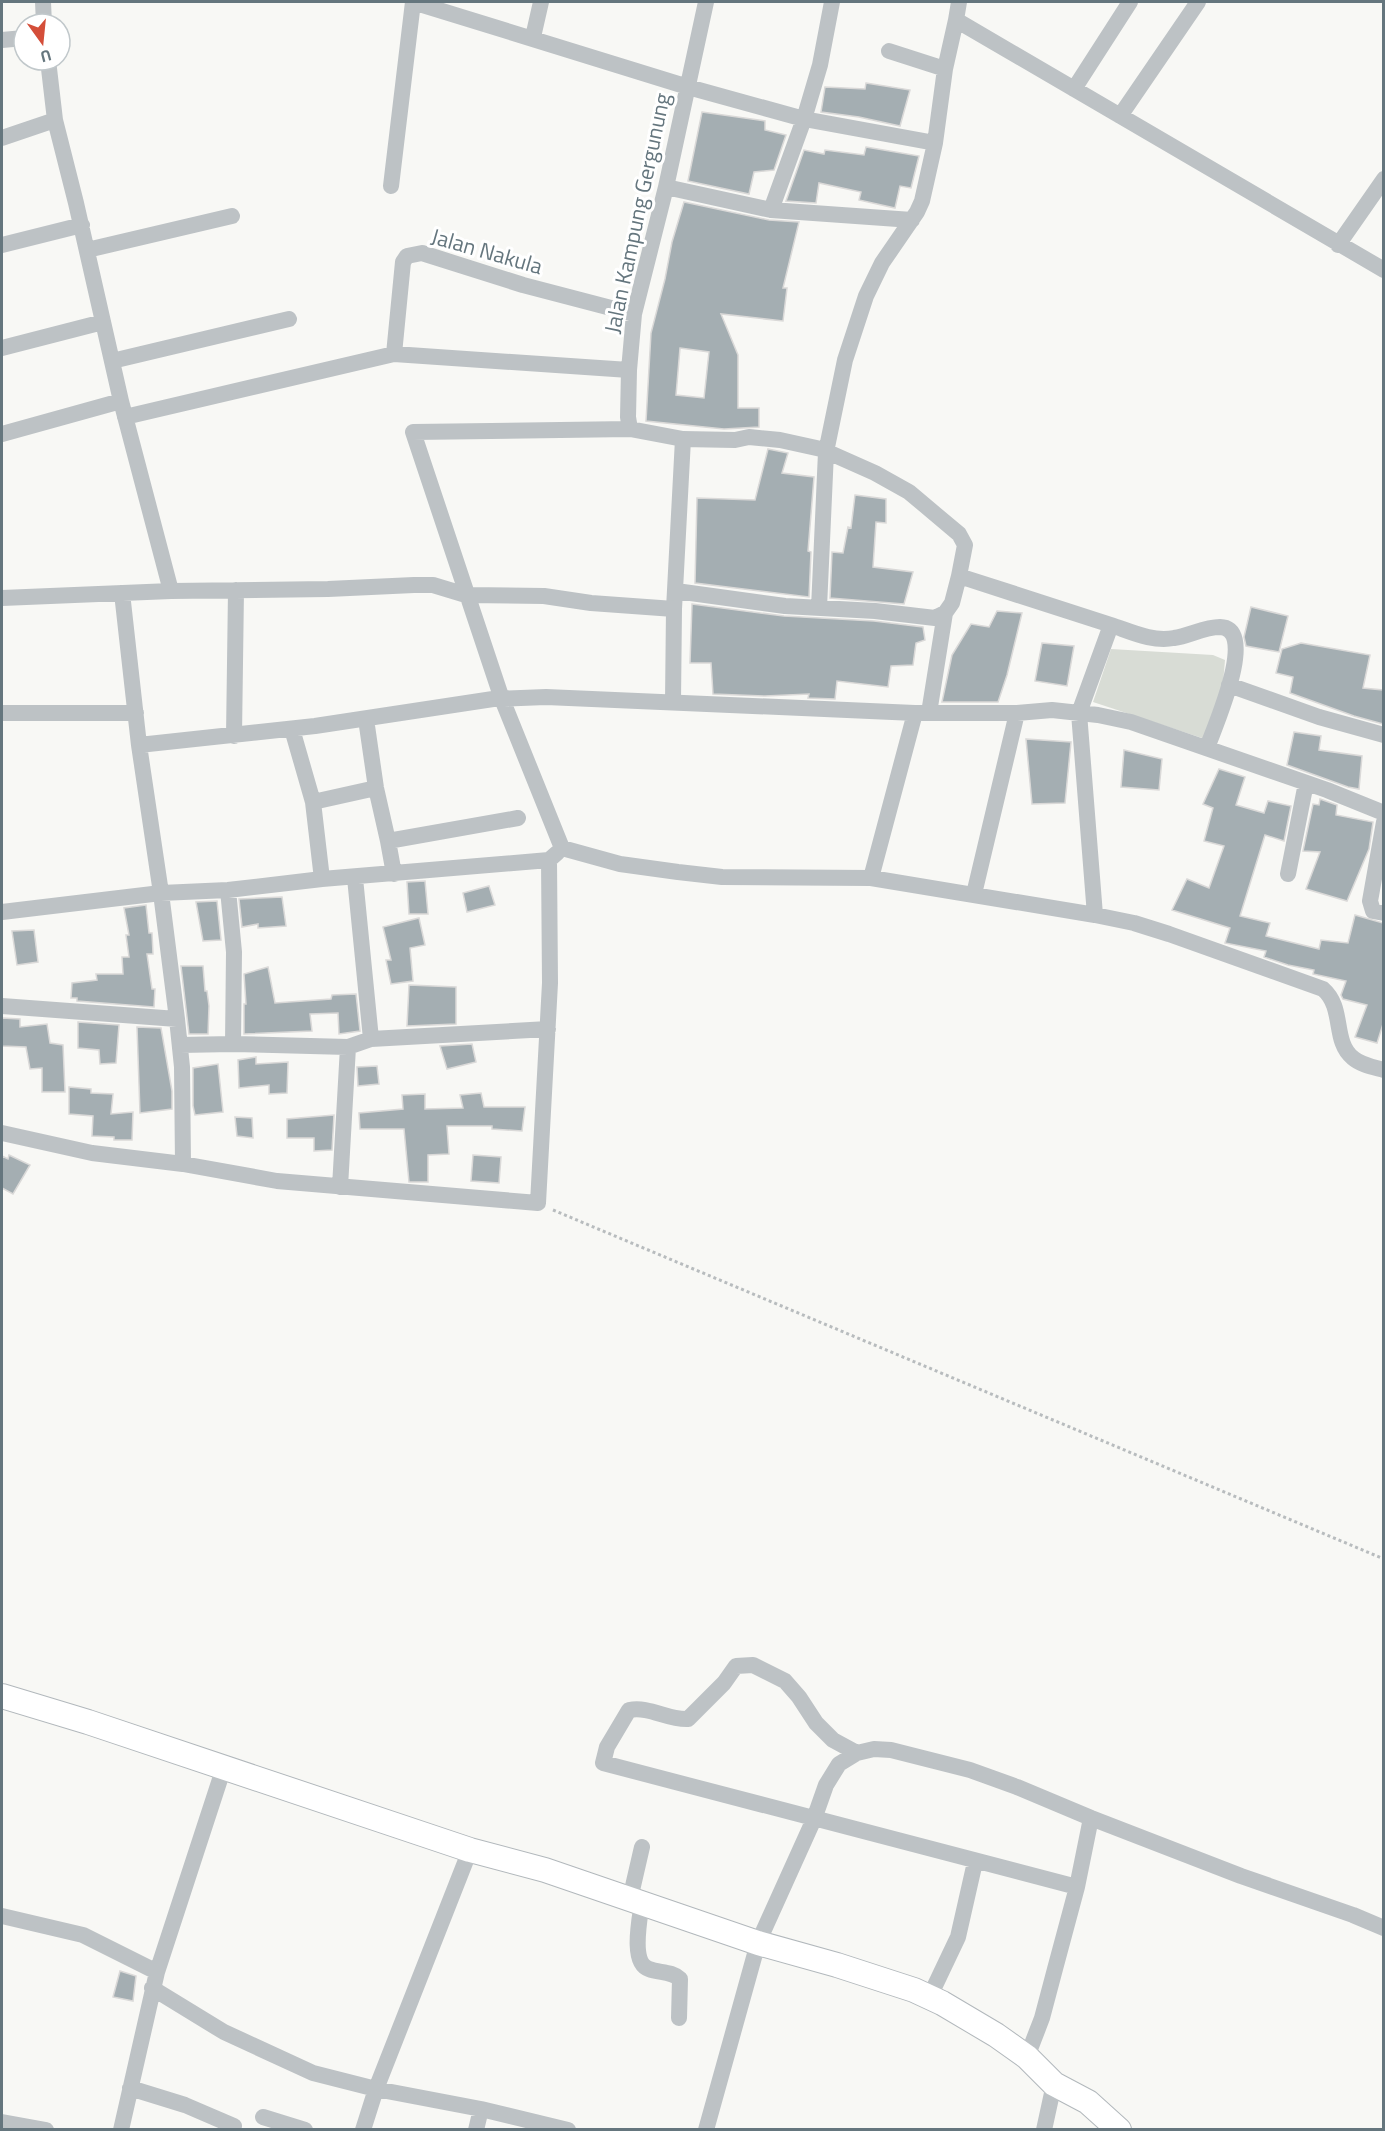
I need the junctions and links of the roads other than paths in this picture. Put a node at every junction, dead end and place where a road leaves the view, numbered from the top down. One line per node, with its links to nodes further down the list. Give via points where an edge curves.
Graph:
1 (413, 2): 9 (street, Jalan Kampung Gergunung); 21 (street)
2 (541, 2): 9 (street)
3 (706, 2): 13 (street, Jalan Kampung Gergunung)
4 (832, 2): 16 (street)
5 (959, 2): 8 (street)
6 (1130, 2): 14 (street)
7 (1198, 2): 15 (street)
8 (956, 20): 11 (street); 14 (street)
9 (533, 38): 13 (street, Jalan Kampung Gergunung)
10 (889, 51): 11 (street)
11 (945, 69): 19 (street)
12 (49, 72): 17 (street)
13 (688, 87): 16 (street, Jalan Kampung Gergunung); 22 (street, Jalan Kampung Gergunung)
14 (1074, 89): 15 (street)
15 (1120, 116): 28 (street)
16 (804, 118): 19 (street, Jalan Kampung Gergunung); 23 (street)
17 (55, 120): 18 (street); 26 (street)
18 (2, 138)
19 (934, 143): 25 (street, via 922,201)
20 (1383, 179): 28 (street)
21 (391, 186)
22 (666, 187): 23 (street); 31 (street, Jalan Kampung Gergunung)
23 (771, 210): 25 (street)
24 (232, 216): 29 (street)
25 (912, 220): 42 (street, via 882,263 856,321)
26 (81, 225): 27 (street); 29 (street)
27 (2, 245)
28 (1338, 245): 30 (street)
29 (87, 250): 33 (street)
30 (1383, 270)
31 (634, 314): 35 (street, Jalan Nakula, via 422,253 414,254 403,262); 37 (street, Jalan Kampung Gergunung)
32 (289, 319): 36 (street)
33 (103, 322): 34 (street); 36 (street)
34 (2, 348)
35 (394, 354): 37 (street); 38 (street)
36 (112, 361): 38 (street)
37 (629, 370): 39 (street, Jalan Kampung Gergunung)
38 (123, 409): 40 (street); 45 (street)
39 (630, 429): 41 (street); 48 (street, via 413,432)
40 (2, 434)
41 (682, 439): 42 (street, via 765,438); 46 (street)
42 (826, 452): 43 (street, via 909,492 960,534 964,545); 50 (street)
43 (959, 576): 52 (street, via 952,603); 53 (street)
44 (236, 590): 45 (street); 48 (street, via 424,585); 65 (street)
45 (171, 591): 47 (street)
46 (676, 591): 50 (street); 51 (street)
47 (122, 593): 49 (street); 60 (street)
48 (466, 595): 51 (street, via 544,596); 55 (street)
49 (2, 598)
50 (819, 608): 52 (street, via 931,619)
51 (674, 609): 56 (street)
52 (945, 613): 61 (street)
53 (1111, 625): 54 (street, via 1161,639 1220,627 1229,629 1237,649); 58 (street)
54 (1229, 684): 64 (street, via 1319,717); 67 (street)
55 (502, 699): 56 (street); 62 (street); 75 (street)
56 (674, 701): 61 (street)
57 (1017, 712): 58 (street); 61 (street); 84 (street)
58 (1079, 712): 67 (street, via 1131,723); 87 (street)
59 (2, 713): 60 (street)
60 (136, 713): 66 (street)
61 (922, 713): 80 (street)
62 (366, 719): 63 (street); 69 (street)
63 (292, 729): 65 (street); 70 (street)
64 (1383, 735)
65 (234, 736): 66 (street)
66 (139, 745): 83 (street)
67 (1207, 748): 68 (street)
68 (1306, 783): 71 (street); 78 (street)
69 (376, 788): 70 (street); 74 (street)
70 (313, 802): 81 (street)
71 (1383, 813)
72 (518, 818): 74 (street)
73 (1383, 822): 86 (street, via 1370,901 1373,911)
74 (388, 841): 77 (street)
75 (562, 848): 76 (street); 80 (street, via 621,864 722,877)
76 (549, 860): 77 (street); 90 (street)
77 (394, 874): 79 (street)
78 (1287, 874)
79 (355, 878): 81 (street); 91 (street)
80 (871, 878): 84 (street)
81 (322, 879): 82 (street)
82 (228, 890): 83 (street); 92 (street, via 234,952)
83 (161, 893): 85 (street); 89 (street)
84 (974, 894): 87 (street)
85 (2, 912)
86 (1383, 913)
87 (1095, 915): 95 (street, via 1143,926 1323,989 1334,1000 1348,1053 1363,1064)
88 (2, 1006): 89 (street)
89 (177, 1019): 93 (street)
90 (548, 1029): 91 (street); 98 (street, via 538,1203)
91 (371, 1039): 94 (street)
92 (233, 1044): 93 (street); 94 (street)
93 (180, 1045): 97 (street)
94 (348, 1047): 98 (street)
95 (1383, 1070)
96 (2, 1133): 97 (street, via 92,1154)
97 (183, 1164): 98 (street, via 277,1181)
98 (340, 1186)
99 (2, 1696): 101 (street)
100 (857, 1753): 102 (street, via 891,1750 970,1770); 103 (street, via 839,1764 826,1785); 103 (street, via 833,1740 785,1681 753,1665 736,1666 688,1719 641,1708 629,1710 607,1747 603,1763)
101 (224, 1767): 105 (street); 112 (street)
102 (1091, 1818): 107 (street); 110 (street)
103 (814, 1819): 106 (street); 111 (street)
104 (642, 1847): 108 (street)
105 (470, 1850): 108 (street); 119 (street)
106 (975, 1862): 107 (street); 114 (street, via 958,1937)
107 (1077, 1887): 116 (street, via 1042,2018)
108 (636, 1901): 111 (street); 115 (street, via 639,1960 645,1968 681,1978)
109 (2, 1916): 112 (street, via 83,1935)
110 (1383, 1928)
111 (758, 1943): 114 (street); 130 (street)
112 (157, 1971): 113 (street)
113 (152, 1988): 118 (street); 119 (street, via 224,2032 313,2073)
114 (930, 1996): 116 (street)
115 (679, 2018)
116 (1027, 2057): 117 (street)
117 (1054, 2084): 131 (street); 132 (street, via 1088,2102)
118 (130, 2088): 123 (street); 125 (street)
119 (376, 2090): 120 (street); 127 (street)
120 (481, 2109): 128 (street); 129 (street)
121 (263, 2116): 126 (street)
122 (2, 2122): 124 (street)
123 (234, 2126)
124 (46, 2130)
125 (121, 2130)
126 (305, 2130)
127 (363, 2130)
128 (476, 2130)
129 (568, 2130)
130 (706, 2130)
131 (1044, 2130)
132 (1119, 2130)

